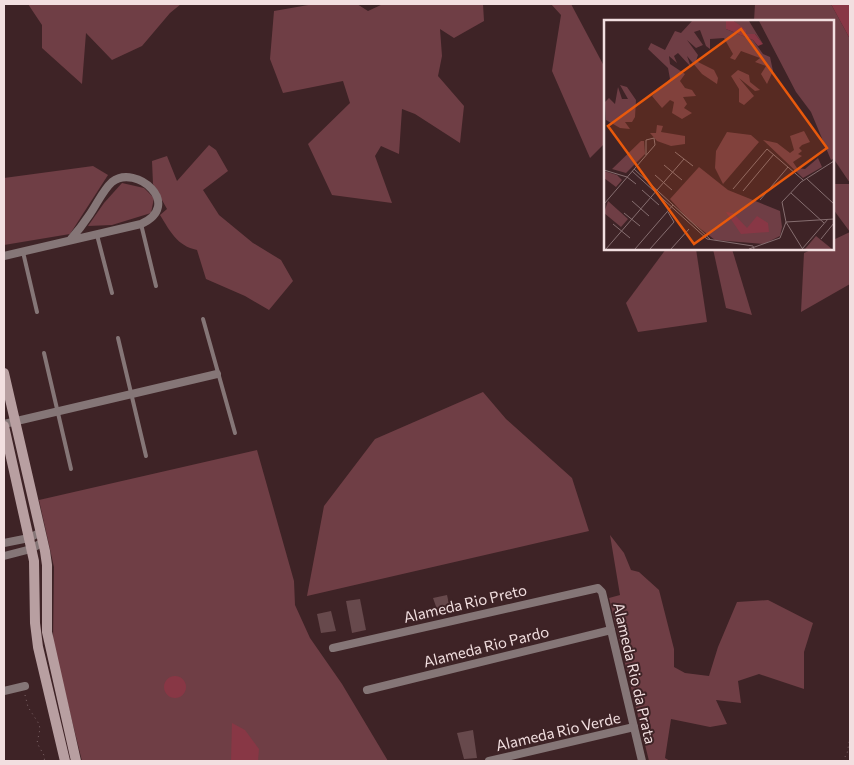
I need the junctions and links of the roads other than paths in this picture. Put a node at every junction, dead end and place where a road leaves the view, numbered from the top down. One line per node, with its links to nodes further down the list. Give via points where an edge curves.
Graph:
1 (141, 224): 2 (street); 3 (street, via 158,210 156,194 135,178 117,179 107,187); 6 (lane)
2 (97, 234): 3 (street); 7 (lane)
3 (71, 240): 4 (street)
4 (23, 252): 5 (street); 8 (lane)
5 (4, 256)
6 (156, 286)
7 (112, 293)
8 (37, 312)
9 (202, 318): 13 (lane)
10 (118, 338): 14 (lane)
11 (44, 353): 15 (lane)
12 (4, 373): 16 (street)
13 (218, 374): 14 (street); 18 (lane)
14 (132, 394): 15 (street); 19 (lane)
15 (58, 411): 16 (street); 20 (lane)
16 (15, 421): 17 (street); 21 (street)
17 (4, 425): 22 (street)
18 (236, 433)
19 (146, 456)
20 (72, 469)
21 (42, 537): 22 (street); 24 (street); 34 (street, via 47,565 47,632)
22 (29, 538): 23 (street); 24 (street)
23 (4, 544)
24 (31, 549): 25 (street); 33 (street, via 35,572 36,634)
25 (4, 556)
26 (602, 592): 27 (street, Alameda Rio da Prata); 28 (street, Alameda Rio Preto, via 595,588)
27 (611, 630): 30 (street, Alameda Rio Pardo); 32 (street, Alameda Rio da Prata)
28 (333, 648)
29 (24, 686): 31 (street)
30 (367, 690)
31 (4, 691)
32 (634, 727): 35 (street, Alameda Rio Verde); 36 (street, Alameda Rio da Prata)
33 (65, 761)
34 (76, 761)
35 (489, 761)
36 (642, 761)

